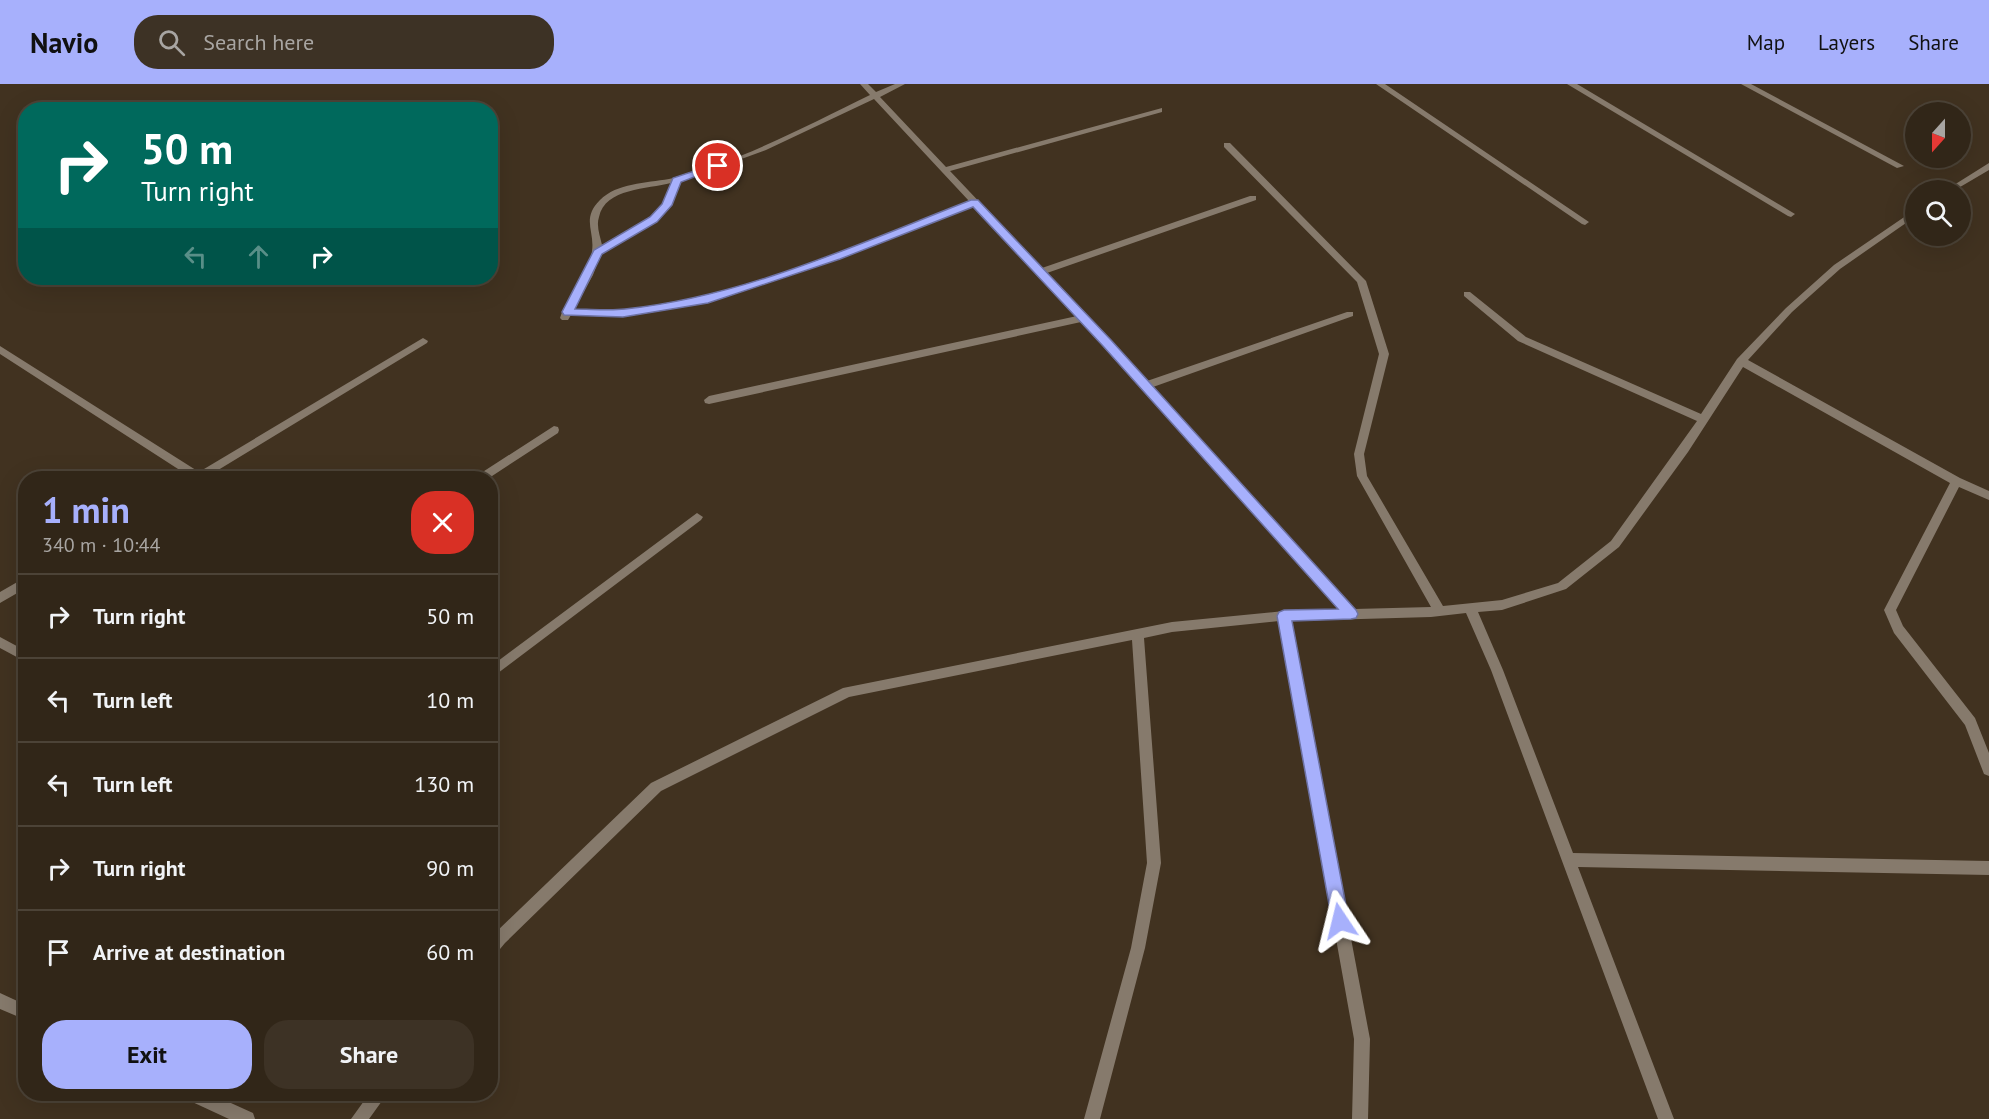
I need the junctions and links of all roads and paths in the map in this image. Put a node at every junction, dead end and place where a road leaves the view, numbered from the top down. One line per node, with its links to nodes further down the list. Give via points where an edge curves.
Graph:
1 (864, 84): 6 (street)
2 (901, 84): 6 (street)
3 (1380, 84): 18 (street)
4 (1571, 84): 16 (street)
5 (1745, 84): 9 (street)
6 (875, 96): 11 (street); 12 (street, via 718,166)
7 (1159, 110): 11 (street)
8 (1227, 145): 40 (street, via 1362,280 1384,354 1359,454 1362,476)
9 (1900, 166)
10 (1989, 166): 13 (street)
11 (944, 170): 15 (street)
12 (677, 180): 19 (street, via 667,205 653,219); 19 (street, via 612,195 596,211 593,222)
13 (1966, 180)
14 (1253, 198): 20 (street)
15 (975, 202): 19 (street, via 837,256 708,299 623,313 566,315); 20 (street)
16 (1791, 214)
17 (1905, 220): 26 (street, via 1837,267)
18 (1585, 222)
19 (597, 252)
20 (1040, 272): 23 (street)
21 (1467, 294): 29 (street, via 1522,339)
22 (1350, 314): 27 (street)
23 (1084, 318): 27 (street); 28 (street)
24 (423, 341): 32 (street)
25 (0, 349): 31 (street)
26 (1741, 361): 29 (street); 34 (street)
27 (1145, 386): 41 (street)
28 (709, 400)
29 (1703, 419): 39 (street, via 1615,544 1562,586 1503,605)
30 (554, 430): 33 (street)
31 (187, 471)
32 (209, 471)
33 (493, 471)
34 (1956, 480): 35 (street); 47 (street, via 1890,610 1898,629 1970,722)
35 (1989, 496)
36 (697, 517): 46 (street)
37 (18, 587): 38 (street)
38 (0, 598)
39 (1470, 608): 40 (street); 48 (street)
40 (1440, 610): 41 (street)
41 (1351, 614): 42 (street)
42 (1284, 616): 43 (street); 58 (street, via 1362,1039)
43 (1138, 634): 50 (street, via 848,692 656,787); 57 (street, via 1154,863 1138,948)
44 (0, 642): 45 (street)
45 (18, 652)
46 (498, 668)
47 (1989, 770)
48 (1569, 860): 49 (street); 59 (street)
49 (1989, 868)
50 (498, 932)
51 (0, 1001): 52 (street)
52 (18, 1009)
53 (209, 1101): 55 (street)
54 (373, 1101): 56 (street)
55 (247, 1119)
56 (359, 1119)
57 (1092, 1119)
58 (1360, 1119)
59 (1666, 1119)

